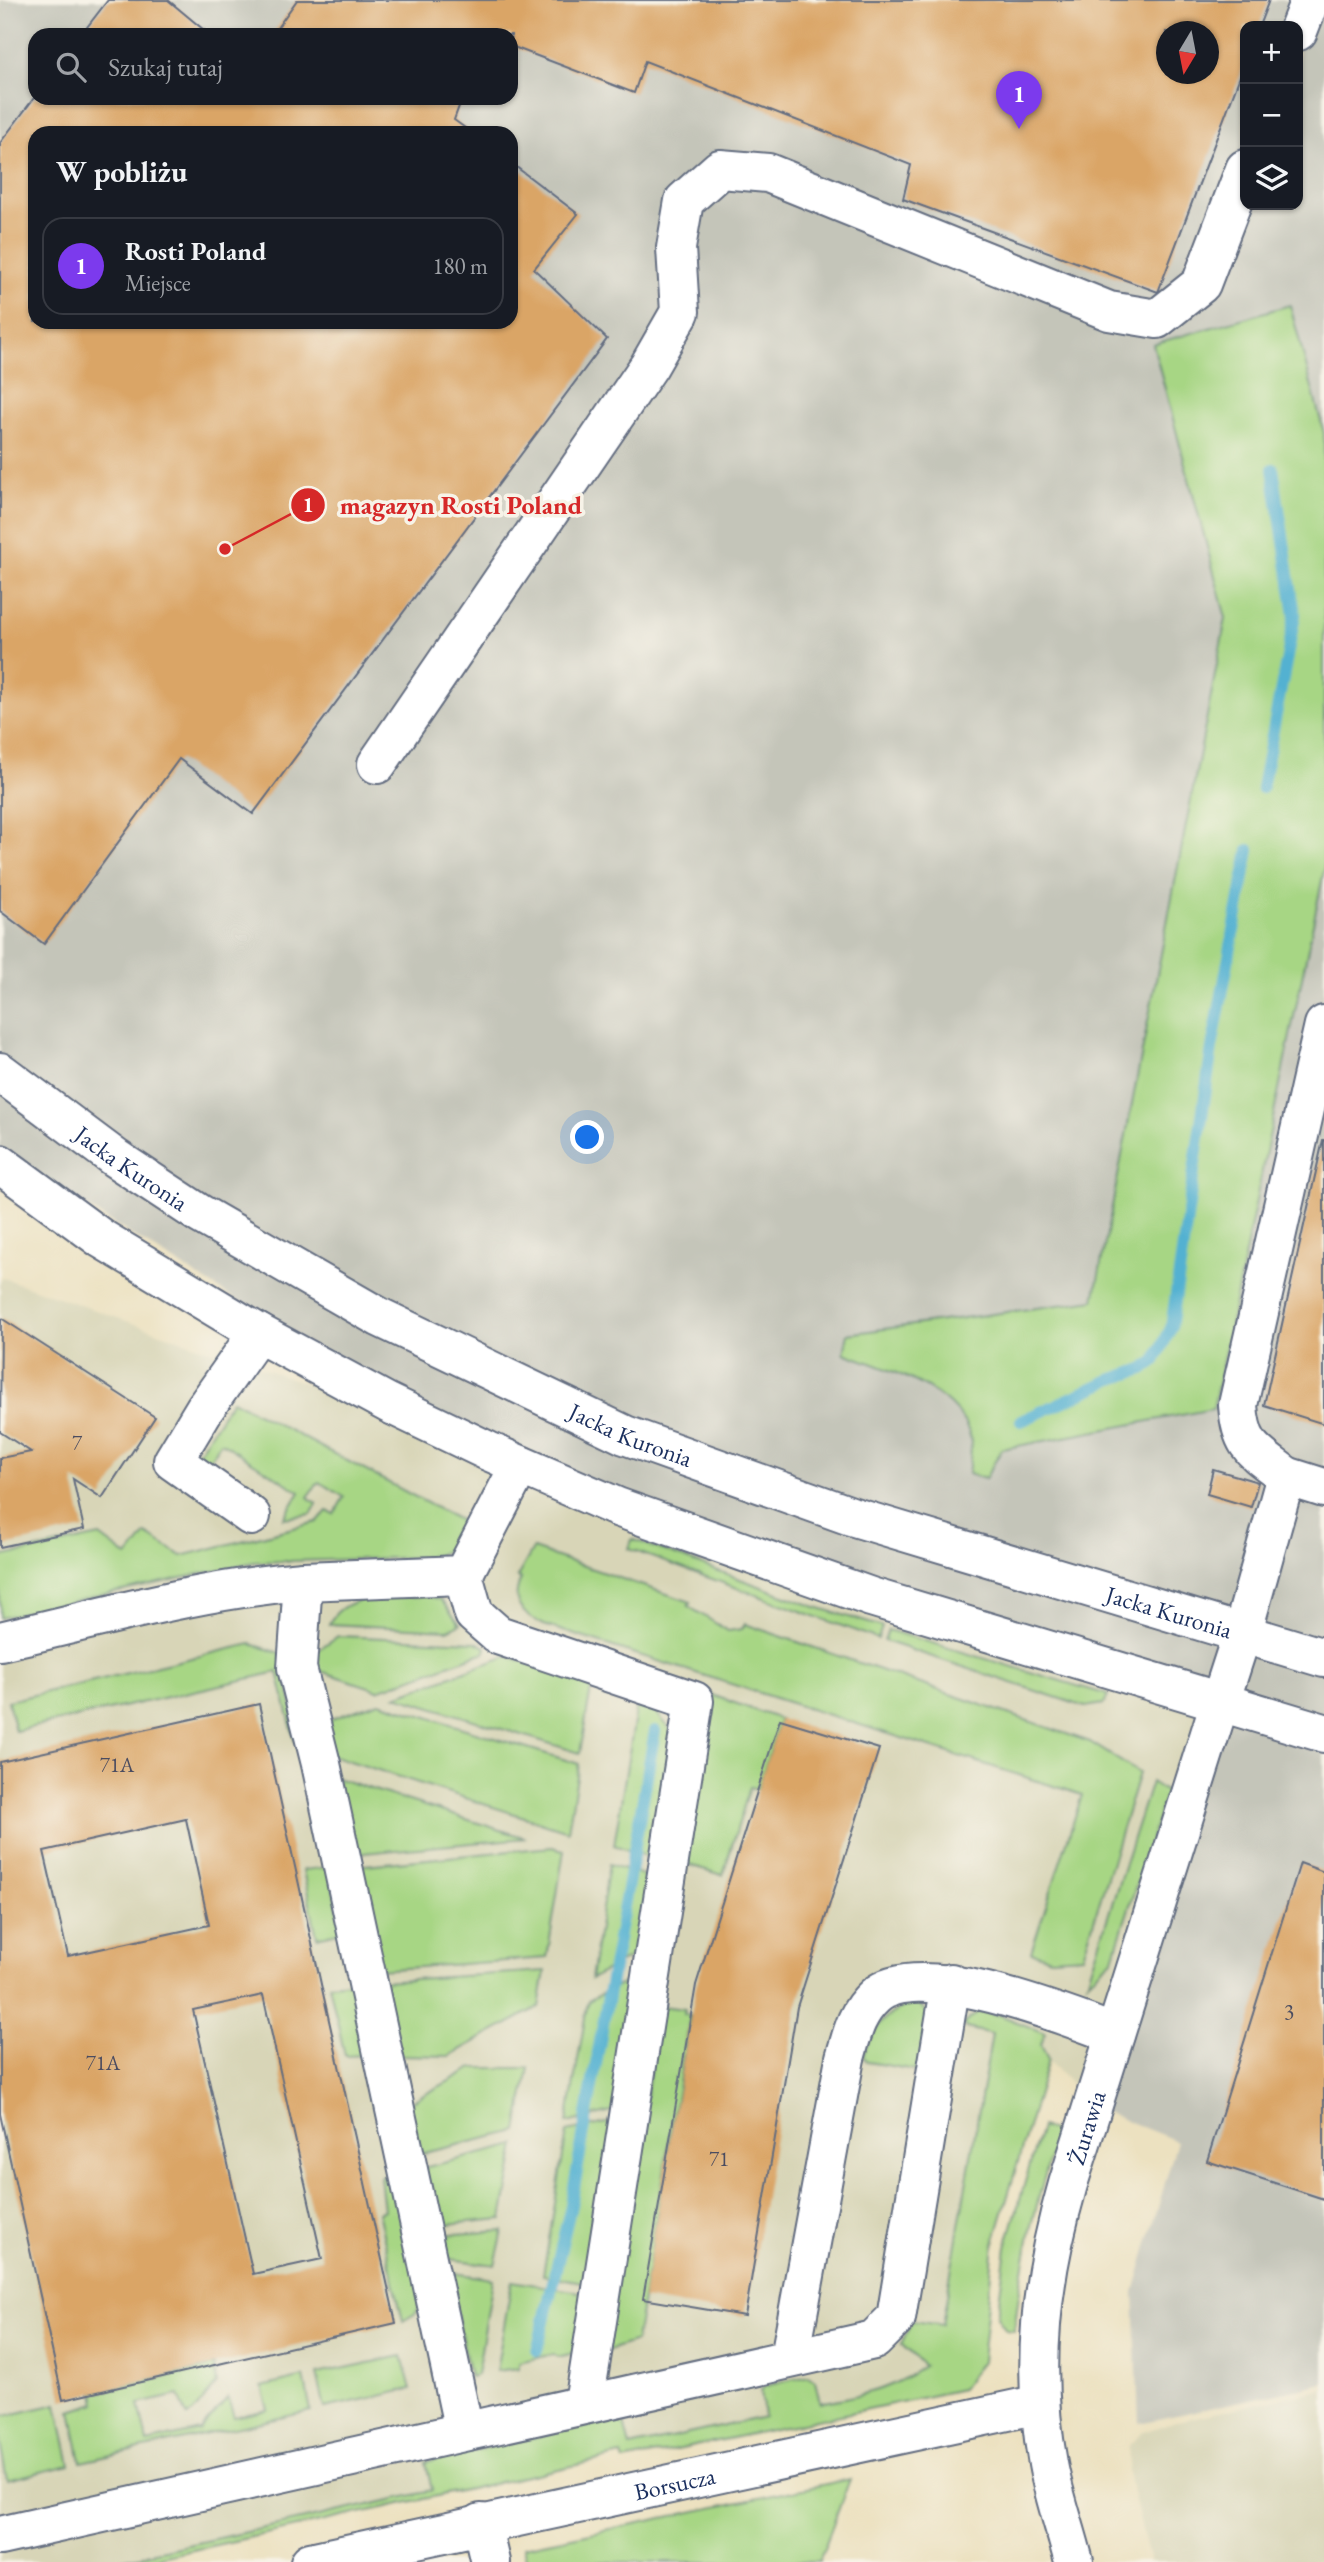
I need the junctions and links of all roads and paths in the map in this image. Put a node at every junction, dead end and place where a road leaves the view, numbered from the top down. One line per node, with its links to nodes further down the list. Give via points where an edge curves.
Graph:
1 (1310, 0): 2 (main road)
2 (1302, 21)
3 (1240, 182): 4 (main road, via 1201,284 1157,319 1109,311 768,173 720,169 684,201 676,248 680,312 649,366)
4 (377, 764)
5 (1324, 1025): 10 (main road, via 1238,1405 1240,1432 1252,1449)
6 (0, 1072): 15 (main road, Jacka Kuronia, via 200,1214 379,1317 613,1429 851,1516)
7 (0, 1164): 8 (main road, via 102,1239)
8 (258, 1333): 9 (main road, via 388,1403); 12 (main road, via 173,1461)
9 (520, 1465): 13 (main road); 18 (main road, via 617,1507 871,1597)
10 (1286, 1476): 11 (main road); 15 (main road, Żurawia)
11 (1324, 1488)
12 (251, 1516)
13 (463, 1575): 14 (main road); 23 (main road, via 474,1614 498,1634 694,1701)
14 (303, 1581): 16 (main road, via 261,1584); 25 (main road, via 297,1668)
15 (1242, 1634): 17 (main road, Jacka Kuronia); 18 (main road, Żurawia)
16 (0, 1641)
17 (1324, 1658)
18 (1220, 1702): 19 (main road); 21 (main road, Żurawia)
19 (1324, 1733)
20 (951, 1983): 21 (main road); 22 (main road, via 896,1983 876,1995 857,2016 845,2058); 22 (main road, via 896,2318 874,2340)
21 (1115, 2034): 24 (main road, Żurawia, via 1046,2264 1038,2343)
22 (790, 2357): 23 (main road)
23 (584, 2404): 25 (main road)
24 (1040, 2404): 26 (main road, Borsucza); 30 (main road, Żurawia, via 1048,2465)
25 (464, 2431): 27 (main road)
26 (481, 2523): 28 (main road, Borsucza); 29 (main road)
27 (0, 2536)
28 (310, 2562)
29 (490, 2562)
30 (1074, 2562)

